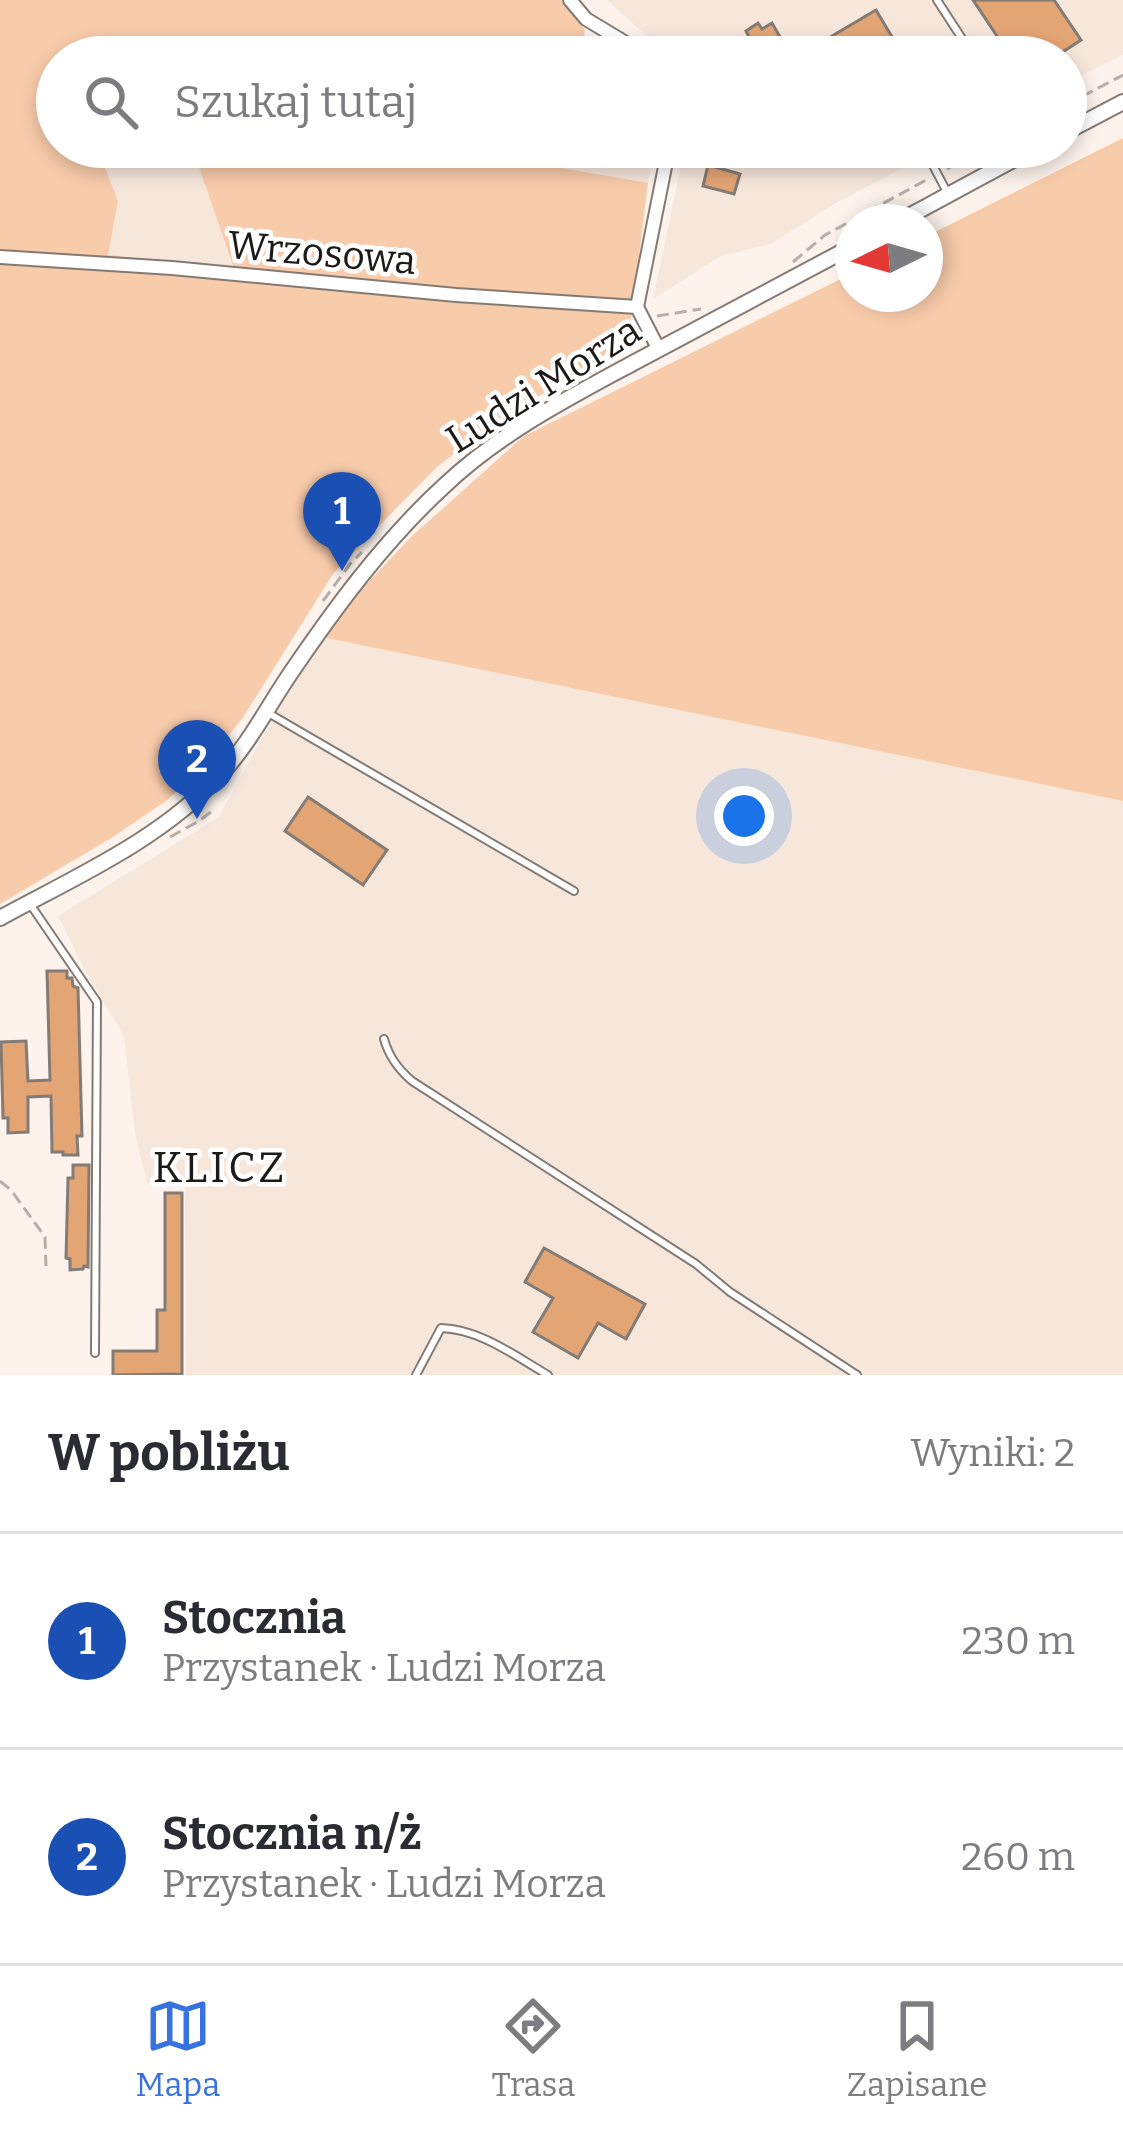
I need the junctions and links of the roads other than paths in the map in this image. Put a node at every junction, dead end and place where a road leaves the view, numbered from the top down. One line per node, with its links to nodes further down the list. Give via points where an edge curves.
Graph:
1 (570, 0): 3 (street)
2 (937, 0): 4 (lane)
3 (613, 36)
4 (960, 36)
5 (1123, 102): 6 (street)
6 (1087, 120)
7 (665, 168): 14 (street)
8 (935, 168): 10 (lane)
9 (997, 168): 10 (street)
10 (949, 195): 11 (street)
11 (932, 204)
12 (835, 256): 15 (street, Ludzi Morza)
13 (0, 257): 14 (street, Wrzosowa)
14 (638, 307): 15 (street)
15 (659, 350): 16 (street, Ludzi Morza, via 510,433 448,481 354,586)
16 (267, 712): 17 (lane); 18 (street, Ludzi Morza, via 224,771 176,816)
17 (574, 892)
18 (29, 902): 19 (street, Ludzi Morza); 21 (lane, via 97,1002)
19 (0, 918)
20 (383, 1039): 24 (lane, via 412,1081)
21 (95, 1353)
22 (416, 1375): 23 (lane, via 442,1328 457,1328)
23 (548, 1375)
24 (857, 1375)

